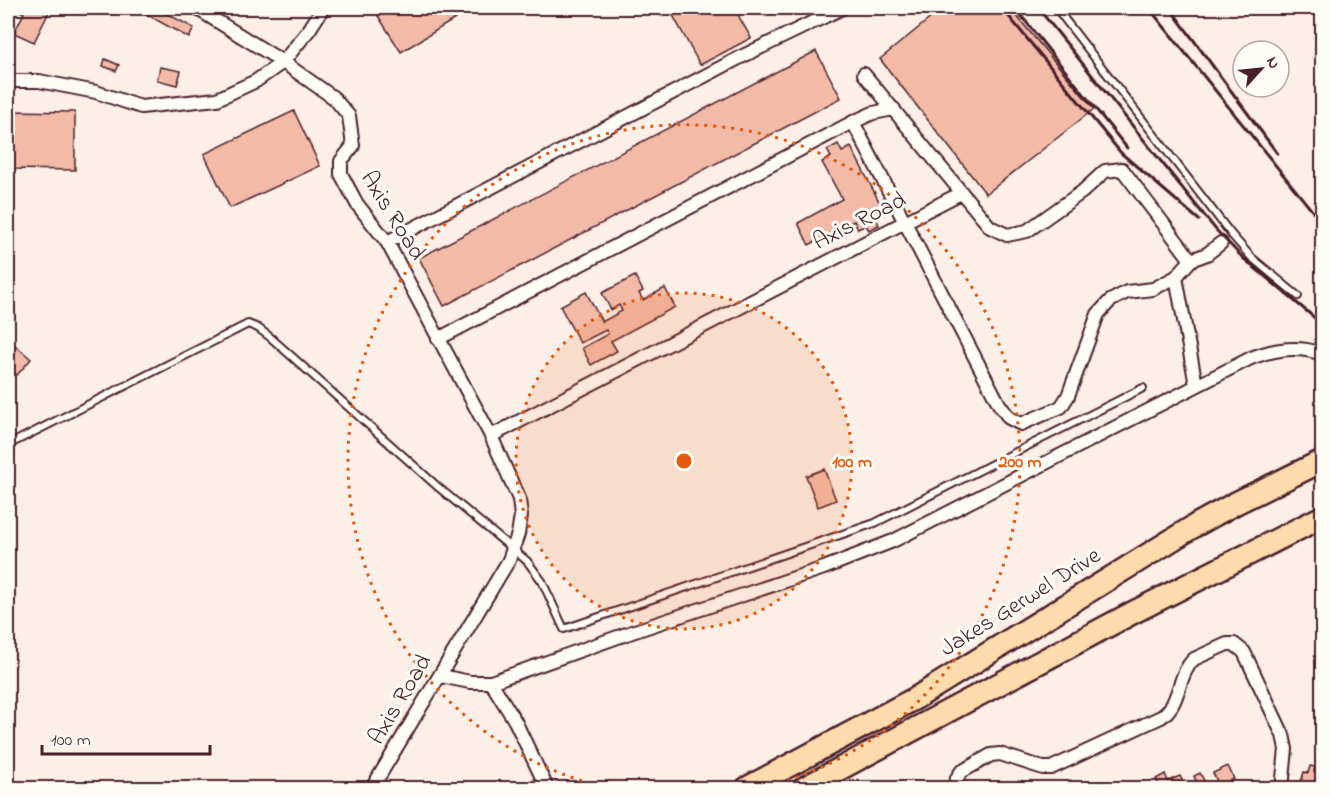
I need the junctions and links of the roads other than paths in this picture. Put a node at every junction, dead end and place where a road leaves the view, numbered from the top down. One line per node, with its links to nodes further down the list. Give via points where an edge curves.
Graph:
1 (196, 8): 5 (street, Axis Road)
2 (323, 8): 5 (street)
3 (842, 8): 12 (street)
4 (1056, 8): 16 (lane, via 1231,234 1251,257)
5 (283, 62): 7 (street, via 256,81 217,99 141,107 96,92 39,81); 12 (street, Axis Road, via 334,98 349,116 353,146 342,161 341,174 357,204)
6 (864, 74): 8 (street)
7 (8, 81)
8 (894, 109): 9 (street); 10 (street)
9 (853, 122): 11 (street); 17 (street)
10 (961, 193): 11 (street, Axis Road); 14 (street, via 990,227 1007,234 1027,231 1105,171 1122,169)
11 (906, 223): 15 (street, via 999,404 1009,418 1021,424 1061,407 1098,314 1110,301 1127,292 1153,289); 21 (street, Axis Road)
12 (387, 242): 17 (street, Axis Road)
13 (1221, 243): 14 (street)
14 (1191, 261): 15 (street)
15 (1176, 277): 19 (street)
16 (1298, 296)
17 (438, 339): 21 (street, Axis Road)
18 (1323, 354): 19 (street, via 1306,349 1274,350)
19 (1196, 385): 27 (street, via 893,541)
20 (1143, 388): 25 (lane, via 875,523 564,629 542,581)
21 (491, 436): 25 (street, Axis Road, via 519,499 521,516)
22 (8, 445): 25 (lane, via 248,324 270,337 438,487)
23 (1323, 461): 30 (highway, Jakes Gerwel Drive, via 1196,525 925,693)
24 (1323, 517): 31 (highway, via 1134,612)
25 (514, 549): 26 (street, Axis Road)
26 (441, 676): 27 (street); 28 (street, Axis Road)
27 (491, 682): 29 (street, via 515,721)
28 (372, 789)
29 (547, 789)
30 (747, 789)
31 (804, 789)
32 (955, 789): 33 (street, via 961,772 991,755 1051,768 1161,717 1171,707 1190,663 1227,644 1244,652 1283,735 1286,749)
33 (1282, 789)

